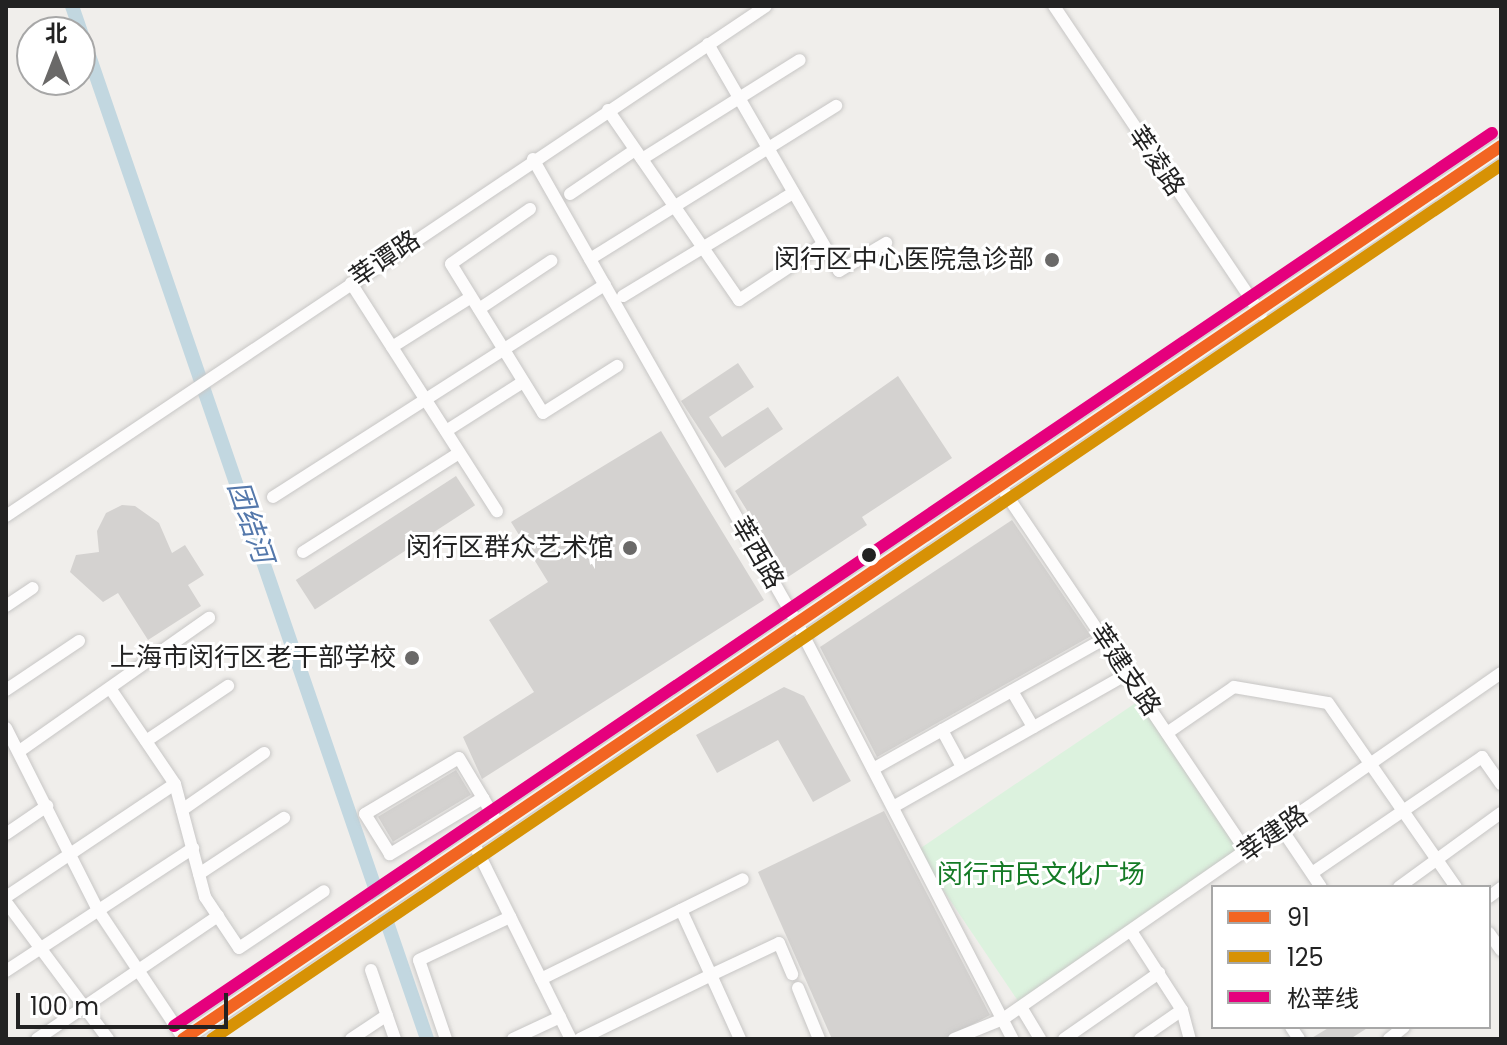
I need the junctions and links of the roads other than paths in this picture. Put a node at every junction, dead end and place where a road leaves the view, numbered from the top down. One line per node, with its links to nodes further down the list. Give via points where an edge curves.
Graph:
1 (766, 6): 3 (street, 莘谭路)
2 (1054, 6): 26 (street, 莘凌路)
3 (708, 44): 5 (street); 7 (street, 莘谭路)
4 (800, 60): 5 (street)
5 (739, 98): 9 (street); 10 (street)
6 (836, 106): 9 (street)
7 (608, 110): 10 (street); 11 (street, 莘谭路)
8 (1501, 146): 26 (main road)
9 (767, 148): 12 (street); 14 (street)
10 (638, 154): 13 (street); 14 (street)
11 (533, 159): 19 (street, 莘西路); 21 (street, 莘谭路)
12 (793, 193): 17 (street); 18 (street)
13 (570, 194)
14 (675, 206): 18 (street); 19 (street)
15 (530, 209): 24 (street, via 451,264)
16 (886, 243): 17 (street, via 839,271)
17 (822, 245): 18 (street, via 739,300)
18 (703, 247): 23 (street)
19 (590, 259): 22 (street, 莘西路)
20 (551, 261): 25 (street)
21 (351, 283): 27 (street); 37 (street, 莘谭路)
22 (605, 285): 28 (street); 42 (street, 莘西路)
23 (623, 296)
24 (471, 297): 25 (street); 27 (street)
25 (479, 309): 28 (street)
26 (1261, 314): 34 (main road)
27 (392, 347): 31 (street)
28 (504, 350): 30 (street); 31 (street)
29 (617, 366): 30 (street, via 543,413)
30 (523, 382): 32 (street)
31 (426, 400): 32 (street); 35 (street)
32 (446, 431): 33 (street)
33 (459, 453): 36 (street); 38 (street)
34 (1002, 488): 42 (main road); 43 (street, 莘建支路)
35 (273, 497)
36 (497, 511)
37 (6, 516)
38 (303, 552)
39 (33, 588): 40 (street)
40 (6, 606)
41 (209, 618): 48 (street)
42 (798, 625): 60 (street, 莘西路); 70 (main road)
43 (1104, 639): 46 (street, 莘建支路); 50 (street)
44 (79, 641): 49 (street)
45 (1501, 673): 58 (street, 莘建路)
46 (1127, 674): 51 (street); 54 (street, 莘建支路)
47 (228, 686): 55 (street)
48 (110, 688): 55 (street); 56 (street)
49 (6, 690)
50 (1012, 691): 51 (street); 53 (street)
51 (1033, 727): 59 (street)
52 (6, 728): 56 (street)
53 (942, 730): 59 (street); 60 (street)
54 (1167, 733): 58 (street, via 1234,687 1328,703); 75 (street, 莘建支路)
55 (146, 741): 61 (street)
56 (21, 750): 64 (street)
57 (264, 753): 66 (street)
58 (1370, 765): 67 (street); 71 (street, 莘建路)
59 (962, 767): 65 (street)
60 (873, 769): 65 (street, 莘西路)
61 (175, 784): 66 (street); 76 (street)
62 (1501, 784): 67 (street, via 1482,757)
63 (483, 798): 63 (street, via 459,758 365,814 390,854); 70 (street)
64 (47, 806): 72 (street); 76 (street)
65 (893, 807): 105 (street, 莘西路)
66 (182, 810): 74 (street)
67 (1403, 811): 77 (street); 78 (street)
68 (1501, 813): 77 (street)
69 (284, 818): 79 (street)
70 (500, 827): 73 (main road)
71 (1281, 828): 75 (street, 莘建路); 78 (street)
72 (6, 834)
73 (474, 844): 89 (street); 106 (main road)
74 (193, 848): 79 (street); 86 (street)
75 (1247, 852): 90 (street, 莘建路)
76 (71, 854): 85 (street); 86 (street)
77 (1437, 860): 82 (street); 83 (street)
78 (1312, 873): 81 (street)
79 (199, 874): 88 (street)
80 (743, 879): 87 (street)
81 (1320, 885)
82 (1402, 885)
83 (1455, 885)
84 (324, 891): 88 (street, via 239,948)
85 (6, 900): 91 (street)
86 (98, 910): 91 (street); 94 (street)
87 (681, 910): 97 (street); 98 (street)
88 (218, 916): 94 (street)
89 (510, 917): 98 (street); 112 (street, via 419,960)
90 (1131, 931): 95 (street); 101 (street, 莘建路)
91 (43, 946): 93 (street); 100 (street)
92 (371, 970): 103 (street)
93 (6, 971)
94 (138, 971): 100 (street); 106 (street)
95 (1159, 973): 102 (street); 120 (street)
96 (792, 974): 97 (street, via 779,943)
97 (711, 975): 115 (street); 116 (street)
98 (541, 979): 104 (street)
99 (798, 988): 107 (street)
100 (85, 1006): 108 (street); 109 (street)
101 (1021, 1007): 105 (street, 莘建路); 119 (street)
102 (1182, 1010): 121 (street); 122 (street)
103 (387, 1015): 110 (street); 111 (street)
104 (560, 1017): 113 (street); 114 (street)
105 (1003, 1019): 117 (street, 莘建路); 118 (street, 莘西路)
106 (190, 1037)
107 (817, 1038)
108 (37, 1039)
109 (108, 1039)
110 (351, 1039)
111 (395, 1039)
112 (446, 1039)
113 (513, 1039)
114 (571, 1039)
115 (580, 1039)
116 (740, 1039)
117 (954, 1039)
118 (1013, 1039)
119 (1040, 1039)
120 (1064, 1039)
121 (1140, 1039)
122 (1190, 1039)

